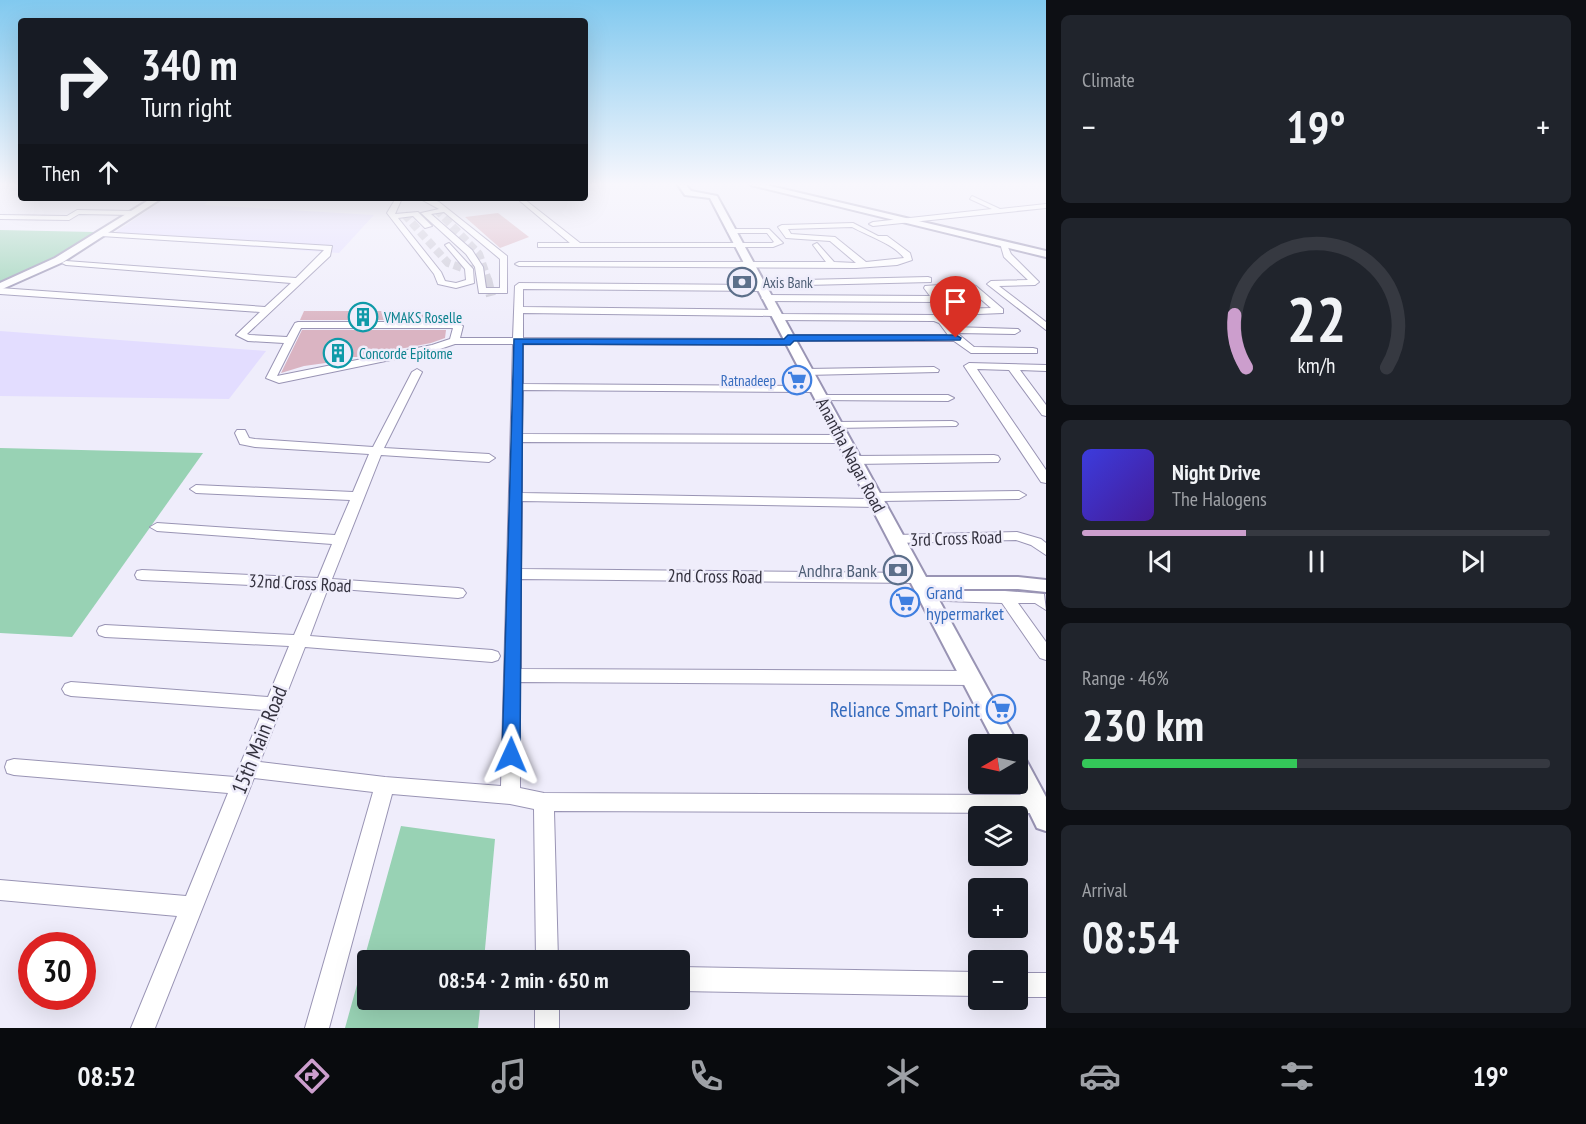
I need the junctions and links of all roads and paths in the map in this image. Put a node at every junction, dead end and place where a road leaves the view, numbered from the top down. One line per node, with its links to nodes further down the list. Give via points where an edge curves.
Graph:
1 (103, 233): 12 (street)
2 (406, 233): 25 (street, via 444,284 468,283)
3 (435, 233): 25 (street)
4 (448, 233): 25 (street, via 469,252 479,267)
5 (471, 233): 25 (street, via 504,258 504,291 482,291)
6 (563, 233): 14 (street)
7 (732, 233): 15 (street, Anantha Nagar Road)
8 (771, 233): 15 (street, via 779,243)
9 (787, 233): 23 (street, via 832,239)
10 (867, 233): 23 (street, via 884,238 907,255 908,260)
11 (951, 233): 17 (street)
12 (98, 236): 27 (street, via 328,251); 29 (street)
13 (541, 245): 14 (street)
14 (578, 245): 15 (street)
15 (738, 245): 24 (street, Anantha Nagar Road)
16 (817, 245): 22 (street)
17 (1003, 245): 18 (street); 36 (street, via 1007,255 1035,282 991,284)
18 (1046, 254)
19 (66, 263): 27 (street)
20 (519, 264): 24 (street)
21 (820, 264): 22 (street); 24 (street); 28 (street)
22 (831, 264): 23 (street)
23 (862, 264)
24 (749, 266): 30 (street, Anantha Nagar Road)
25 (475, 274)
26 (928, 280): 28 (street)
27 (298, 281): 34 (street)
28 (837, 283): 30 (street)
29 (0, 289): 34 (street)
30 (762, 290): 32 (street); 33 (street, via 519,286); 35 (street, Anantha Nagar Road)
31 (491, 296): 33 (street)
32 (938, 299): 32 (street, via 928,288 970,287 1000,311 953,312)
33 (518, 303): 35 (street); 42 (street)
34 (267, 310): 39 (street, via 241,335)
35 (776, 315): 38 (street, via 934,318); 40 (street, Anantha Nagar Road)
36 (1046, 327)
37 (1015, 331): 38 (street)
38 (953, 334): 40 (street); 43 (street, via 971,350)
39 (290, 340): 41 (street, via 298,325 456,325); 41 (street, via 272,380 423,351)
40 (789, 340): 42 (street); 48 (street, Anantha Nagar Road)
41 (454, 341): 42 (street)
42 (518, 341): 49 (street)
43 (1033, 351)
44 (1012, 367): 45 (street); 52 (street); 61 (street, via 969,366)
45 (1046, 368)
46 (934, 370): 48 (street)
47 (417, 372): 57 (street, 15th Main Road)
48 (806, 372): 50 (street, Anantha Nagar Road)
49 (517, 387): 50 (street); 56 (street)
50 (818, 393): 51 (street); 54 (street, Anantha Nagar Road)
51 (948, 398)
52 (1046, 413)
53 (952, 424): 54 (street)
54 (838, 432): 56 (street); 60 (street, Anantha Nagar Road)
55 (241, 433): 57 (street, via 244,441 255,443)
56 (516, 438): 65 (street)
57 (376, 452): 58 (street); 64 (street, 15th Main Road)
58 (489, 458)
59 (994, 459): 60 (street)
60 (853, 460): 66 (street, Anantha Nagar Road)
61 (1046, 479)
62 (196, 489): 64 (street)
63 (1019, 495): 66 (street)
64 (358, 496): 69 (street, 15th Main Road)
65 (515, 497): 66 (street); 71 (street)
66 (875, 500): 68 (street, Anantha Nagar Road)
67 (157, 527): 69 (street)
68 (896, 539): 70 (street, 3rd Cross Road, via 1017,536); 74 (street, Anantha Nagar Road)
69 (340, 540): 73 (street, 15th Main Road)
70 (1046, 550)
71 (514, 574): 74 (street, 2nd Cross Road); 82 (street)
72 (142, 575): 73 (street, 32nd Cross Road)
73 (323, 583): 75 (street, 32nd Cross Road); 79 (street, 15th Main Road)
74 (921, 586): 76 (street, 2nd Cross Road); 77 (street, via 1026,583); 83 (street, Anantha Nagar Road)
75 (458, 593)
76 (1005, 597): 77 (street, 2nd Cross Road); 80 (street)
77 (1044, 597)
78 (105, 631): 79 (street)
79 (299, 641): 81 (street); 85 (street, 15th Main Road)
80 (1046, 654)
81 (492, 656)
82 (512, 675): 83 (street); 91 (street)
83 (970, 678): 86 (street, Anantha Nagar Road)
84 (71, 689): 85 (street)
85 (274, 704): 88 (street, 15th Main Road)
86 (1001, 734)
87 (14, 767): 88 (street)
88 (244, 778): 89 (street); 95 (street, 15th Main Road)
89 (384, 785): 91 (street); 103 (street)
90 (1028, 786): 93 (street)
91 (510, 795): 92 (street)
92 (544, 802): 93 (street); 96 (street)
93 (1042, 812)
94 (0, 890): 95 (street)
95 (191, 908): 102 (street, 15th Main Road)
96 (547, 950)
97 (690, 979): 98 (street)
98 (968, 984)
99 (1028, 984): 100 (street)
100 (1046, 985)
101 (547, 1010): 104 (street)
102 (143, 1028)
103 (317, 1028)
104 (547, 1028)

